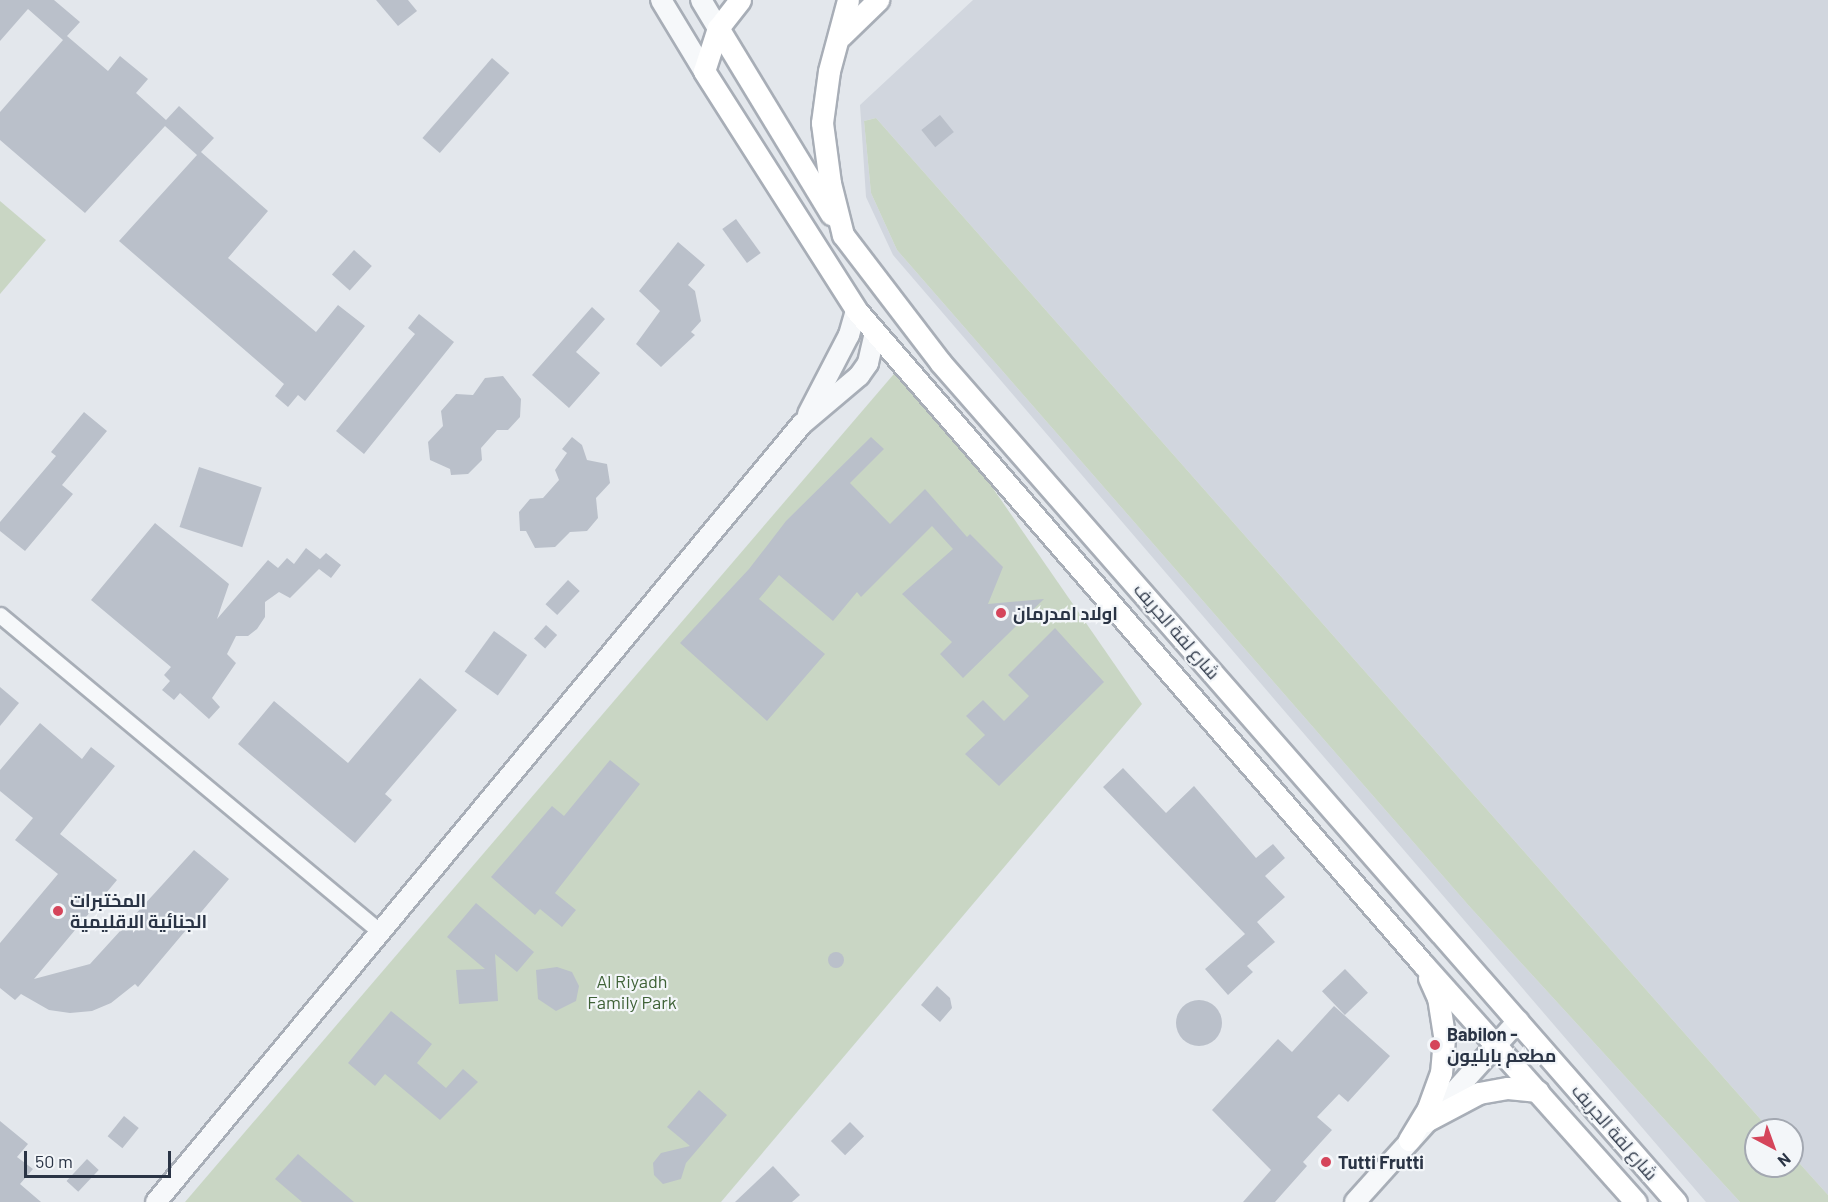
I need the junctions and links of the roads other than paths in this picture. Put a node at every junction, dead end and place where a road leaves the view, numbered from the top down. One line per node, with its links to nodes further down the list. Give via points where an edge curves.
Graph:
1 (661, 0): 8 (street)
2 (701, 0): 6 (street)
3 (740, 0): 6 (main road)
4 (848, 0): 7 (main road, شارع لفة الجريف)
5 (878, 0): 7 (main road)
6 (718, 28): 8 (main road); 9 (main road)
7 (841, 36): 9 (main road, شارع لفة الجريف, via 829,71 822,123 830,183)
8 (704, 72): 10 (main road, شارع لفة الجريف)
9 (843, 235): 16 (main road, شارع لفة الجريف, via 940,362)
10 (856, 310): 11 (main road, شارع لفة الجريف); 12 (street, via 849,335)
11 (875, 333): 12 (street, via 868,363 858,376); 15 (main road, شارع لفة الجريف)
12 (802, 424): 14 (street)
13 (0, 615): 14 (street)
14 (380, 932): 21 (street)
15 (1423, 964): 17 (main road, شارع لفة الجريف); 20 (main road, via 1438,998 1443,1044 1441,1072 1428,1108)
16 (1518, 1020): 17 (street); 24 (main road, شارع لفة الجريف)
17 (1494, 1045): 18 (main road, شارع لفة الجريف); 19 (street)
18 (1538, 1090): 19 (main road, via 1508,1088 1479,1093); 23 (main road, شارع لفة الجريف)
19 (1426, 1120): 20 (street)
20 (1409, 1140): 22 (street)
21 (156, 1202)
22 (1355, 1202)
23 (1636, 1202)
24 (1676, 1202)

